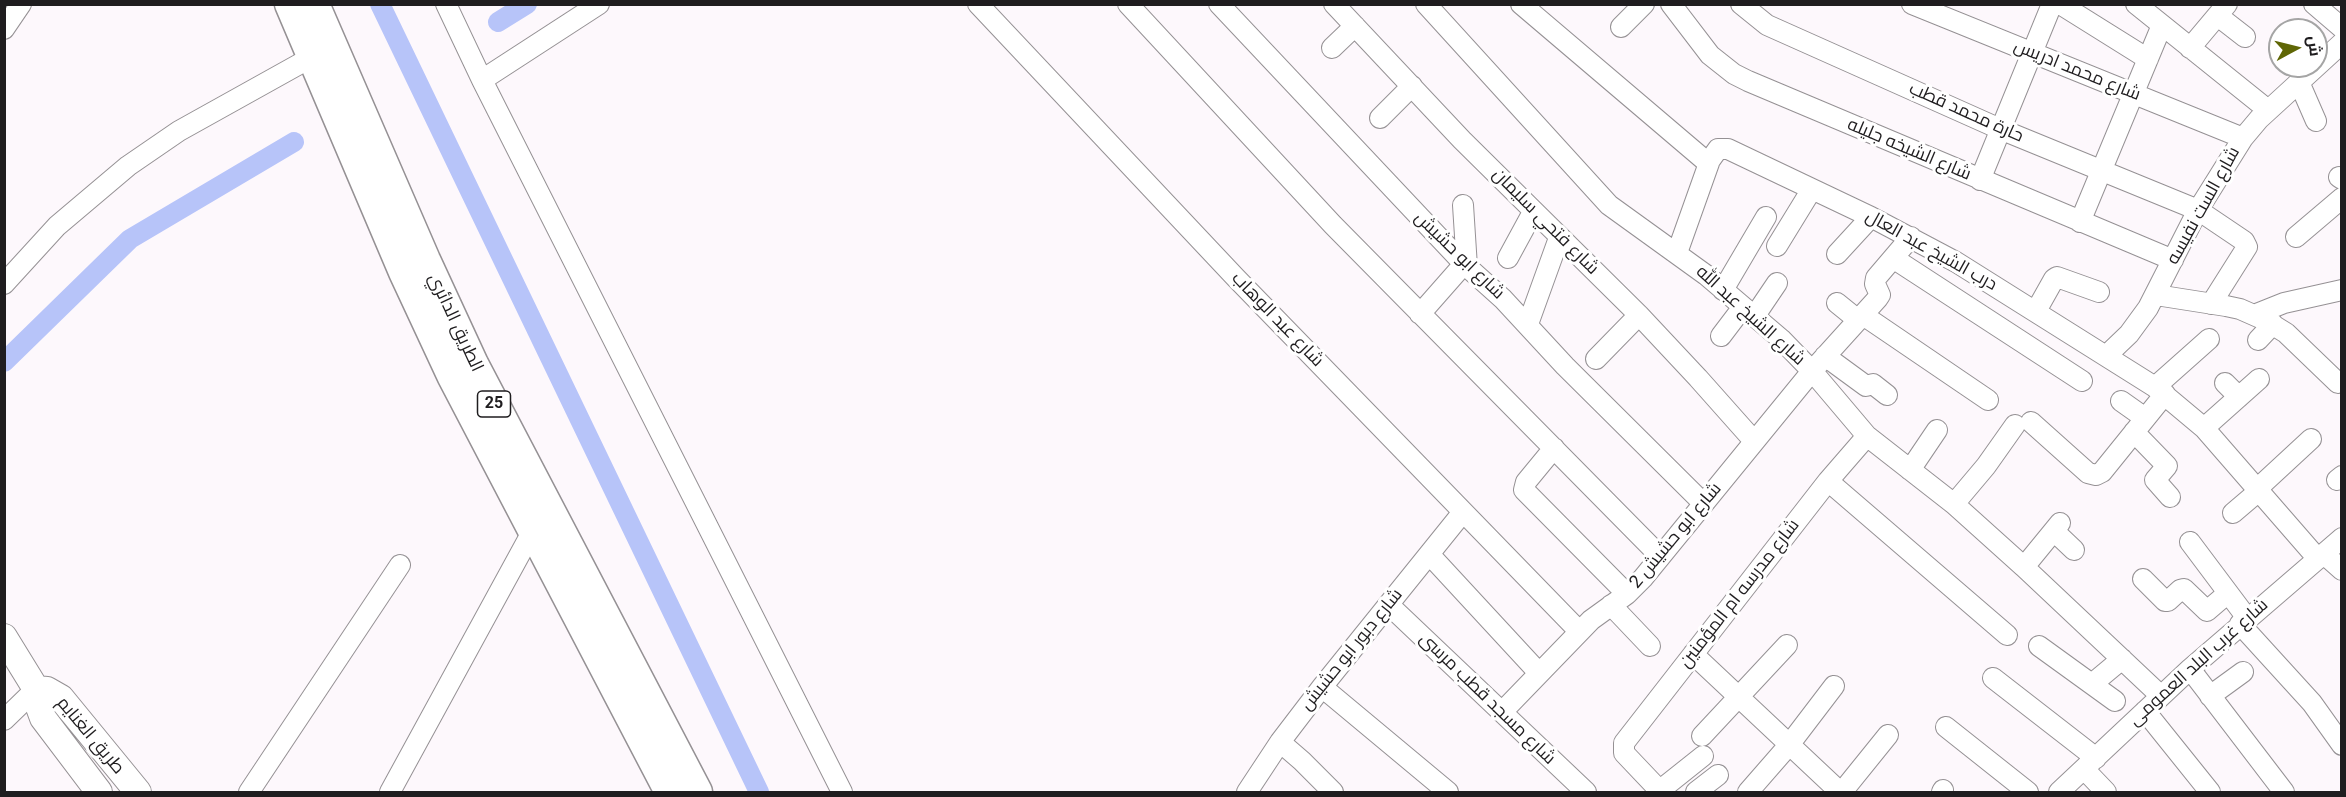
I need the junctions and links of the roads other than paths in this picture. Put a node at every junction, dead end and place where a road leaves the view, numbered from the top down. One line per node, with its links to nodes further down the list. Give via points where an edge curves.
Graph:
1 (21, 4): 26 (street)
2 (290, 4): 32 (highway, الطريق الدائري / 25)
3 (314, 4): 163 (highway, الطريق الدائري / 25, via 473,364)
4 (599, 4): 34 (street)
5 (978, 4): 107 (street, شارع عبد الوهاب)
6 (1128, 4): 74 (street)
7 (1219, 4): 63 (street, شارع ابو حشيش)
8 (1334, 4): 23 (street, شارع فتحي سليمان)
9 (1426, 4): 58 (street, شارع الشيخ عبد الله, via 1609,205)
10 (1521, 4): 43 (street)
11 (1644, 4): 24 (street)
12 (1671, 4): 45 (street, شارع الشيخه جليله, via 1710,55 1734,74)
13 (1741, 4): 41 (street, حارة محمد قطب, via 1767,25)
14 (1911, 4): 20 (street, شارع محمد ادريس)
15 (2052, 4): 31 (street)
16 (2061, 4): 33 (street)
17 (2136, 4): 22 (street)
18 (2314, 4): 25 (street)
19 (454, 8): 34 (street)
20 (1932, 9): 31 (street, شارع محمد ادريس)
21 (2222, 10): 27 (street); 30 (street)
22 (2162, 25): 30 (street); 33 (street)
23 (1354, 26): 29 (street); 36 (street, شارع فتحي سليمان)
24 (1622, 27)
25 (2342, 28)
26 (4, 29)
27 (2245, 37)
28 (2342, 43): 35 (street, شارع الست نفيسه)
29 (1332, 48)
30 (2190, 48): 38 (street, via 2242,79)
31 (2032, 53): 37 (street, شارع محمد ادريس); 41 (street)
32 (312, 57): 65 (street, via 179,131 128,166 57,226); 109 (highway, الطريق الدائري / 25, via 404,272)
33 (2148, 59): 37 (street)
34 (482, 80): 157 (street)
35 (2299, 82): 38 (street, شارع الست نفيسه); 40 (street)
36 (1412, 86): 39 (street); 50 (street, شارع فتحي سليمان)
37 (2133, 93): 42 (street, شارع محمد ادريس); 44 (street)
38 (2268, 110): 42 (street, شارع الست نفيسه)
39 (1380, 118)
40 (2316, 121)
41 (2000, 129): 44 (street, حارة محمد قطب); 45 (street)
42 (2243, 138): 49 (street, شارع الست نفيسه)
43 (1709, 163): 46 (street, درب الشيخ عبد العال, via 1718,149 1725,148); 58 (street)
44 (2102, 170): 49 (street, حارة محمد قطب); 53 (street)
45 (1980, 180): 53 (street, شارع الشيخه جليله)
46 (1812, 189): 52 (street, درب الشيخ عبد العال); 57 (street)
47 (2342, 198): 55 (street)
48 (1463, 205): 63 (street)
49 (2198, 210): 62 (street, شارع الست نفيسه); 71 (street, حارة محمد قطب, via 2244,241 2247,248)
50 (1533, 212): 56 (street, شارع فتحي سليمان); 60 (street)
51 (1766, 217): 66 (street)
52 (1871, 217): 54 (street, درب الشيخ عبد العال); 59 (street)
53 (2080, 222): 62 (street, شارع الشيخه جليله)
54 (1911, 237): 61 (street); 72 (street, درب الشيخ عبد العال)
55 (2296, 237)
56 (1559, 238): 75 (street, شارع فتحي سليمان); 78 (street)
57 (1778, 246)
58 (1677, 253): 66 (street, شارع الشيخ عبد الله)
59 (1837, 254)
60 (1508, 258)
61 (1893, 258): 77 (street, شارع ابو حشيش 2, via 1875,280 1879,297); 89 (street)
62 (2173, 260): 69 (street, شارع الست نفيسه)
63 (1466, 265): 74 (street); 78 (street, شارع ابو حشيش)
64 (1777, 283): 73 (street)
65 (4, 284)
66 (1723, 290): 73 (street, شارع الشيخ عبد الله)
67 (2342, 290): 76 (street, via 2284,303)
68 (2098, 292): 72 (street, via 2057,277)
69 (2156, 295): 71 (street); 84 (street, شارع الست نفيسه, via 2139,321)
70 (1837, 303): 77 (street)
71 (2211, 304): 76 (street)
72 (2036, 311): 84 (street, درب الشيخ عبد العال)
73 (1749, 312): 80 (street); 86 (street, شارع الشيخ عبد الله)
74 (1420, 314): 100 (street)
75 (1639, 315): 85 (street); 99 (street, شارع فتحي سليمان)
76 (2254, 315): 79 (street)
77 (1861, 317): 83 (street, شارع ابو حشيش 2); 92 (street)
78 (1528, 324): 105 (street, شارع ابو حشيش)
79 (2273, 324): 82 (street); 87 (street)
80 (1720, 336)
81 (2209, 339): 91 (street)
82 (2258, 340)
83 (1825, 356): 86 (street, شارع ابو حشيش 2); 90 (street, via 1866,386)
84 (2106, 356): 91 (street, درب الشيخ عبد العال)
85 (1596, 359)
86 (1812, 371): 97 (street, شارع الشيخ عبد الله); 99 (street, شارع ابو حشيش 2)
87 (2337, 375)
88 (2259, 380): 95 (street, via 2232,390)
89 (2082, 381)
90 (1884, 388)
91 (2160, 390): 94 (street); 95 (street, درب الشيخ عبد العال)
92 (1988, 400)
93 (2121, 401): 94 (street)
94 (2140, 425): 104 (street, via 2167,466 2155,480); 106 (street, via 2103,472 2093,475 2023,424)
95 (2204, 428): 103 (street, درب الشيخ عبد العال)
96 (1937, 430): 101 (street)
97 (1867, 436): 101 (street, شارع الشيخ عبد الله); 102 (street, شارع مدرسه ام المؤمنين)
98 (2311, 439): 103 (street)
99 (1754, 441): 105 (street, شارع ابو حشيش 2)
100 (1554, 448): 114 (street); 121 (street, via 1526,482 1524,490)
101 (1910, 470): 106 (street, شارع الشيخ عبد الله)
102 (1828, 482): 126 (street); 131 (street, شارع مدرسه ام المؤمنين)
103 (2259, 489): 108 (street); 115 (street, درب الشيخ عبد العال)
104 (2170, 497)
105 (1703, 503): 114 (street, شارع ابو حشيش 2)
106 (1953, 504): 117 (street, شارع الشيخ عبد الله)
107 (1463, 512): 113 (street, شارع دبور ابو حشيش); 125 (street, شارع عبد الوهاب)
108 (2234, 513)
109 (532, 532): 161 (street); 162 (highway, الطريق الدائري / 25)
110 (2342, 538): 115 (street, شارع غرب البلد العمومى)
111 (2190, 542): 120 (street)
112 (2074, 549): 117 (street, via 2057,527)
113 (1429, 554): 122 (street, شارع دبور ابو حشيش); 135 (street)
114 (1660, 556): 121 (street, شارع ابو حشيش 2)
115 (2321, 556): 118 (street, درب الشيخ عبد العال); 124 (street, شارع غرب البلد العمومى)
116 (400, 565): 160 (street)
117 (2024, 567): 132 (street, شارع الشيخ عبد الله)
118 (2342, 570)
119 (2143, 579): 120 (street, via 2165,601 2184,589 2207,611)
120 (2228, 593): 124 (street)
121 (1627, 594): 123 (street, شارع ابو حشيش 2)
122 (1389, 605): 139 (street, شارع دبور ابو حشيش); 146 (street, شارع مسجد قطب مرسى)
123 (1611, 605): 125 (street, شارع ابو حشيش 2); 129 (street)
124 (2244, 621): 133 (street, شارع غرب البلد العمومى); 149 (street)
125 (1579, 631): 135 (street, شارع ابو حشيش 2)
126 (2007, 635)
127 (4, 637): 140 (main road, طريق الغنايم)
128 (1787, 645): 143 (street)
129 (1650, 646)
130 (2039, 646): 137 (street)
131 (1693, 654): 143 (street); 169 (street, شارع مدرسه ام المؤمنين, via 1624,743 1626,756)
132 (2122, 659): 137 (street); 141 (street, شارع الشيخ عبد الله)
133 (2190, 669): 141 (street, شارع غرب البلد العمومى); 142 (street)
134 (2243, 672): 142 (street)
135 (1539, 673): 146 (street, شارع ابو حشيش 2)
136 (1993, 678): 155 (street)
137 (2092, 684): 144 (street)
138 (1834, 686): 153 (street)
139 (1322, 687): 152 (street, شارع دبور ابو حشيش); 167 (street)
140 (36, 688): 147 (street); 158 (main road, طريق الغنايم, via 43,718); 159 (main road, طريق الغنايم, via 61,698)
141 (2161, 696): 145 (street, شارع غرب البلد العمومى)
142 (2210, 696): 177 (street)
143 (1738, 697): 151 (street); 153 (street)
144 (2115, 701)
145 (2145, 711): 155 (street, شارع غرب البلد العمومى); 176 (street)
146 (1502, 712): 168 (street, شارع مسجد قطب مرسى)
147 (4, 720)
148 (1946, 728): 173 (street)
149 (2338, 733)
150 (1888, 735): 172 (street)
151 (1702, 736)
152 (1280, 742): 165 (street, شارع دبور ابو حشيش); 166 (street)
153 (1789, 745): 171 (street); 172 (street)
154 (1703, 756): 169 (street)
155 (2090, 763): 174 (street, شارع غرب البلد العمومى); 175 (street)
156 (1718, 775): 170 (street)
157 (840, 788): 164 (street)
158 (99, 792)
159 (138, 792)
160 (249, 792)
161 (390, 792)
162 (670, 792)
163 (697, 792)
164 (859, 792)
165 (1246, 792)
166 (1332, 792)
167 (1448, 792)
168 (1586, 792)
169 (1660, 792)
170 (1696, 792)
171 (1748, 792)
172 (1841, 792)
173 (2028, 792)
174 (2059, 792)
175 (2106, 792)
176 (2210, 792)
177 (2284, 792)

